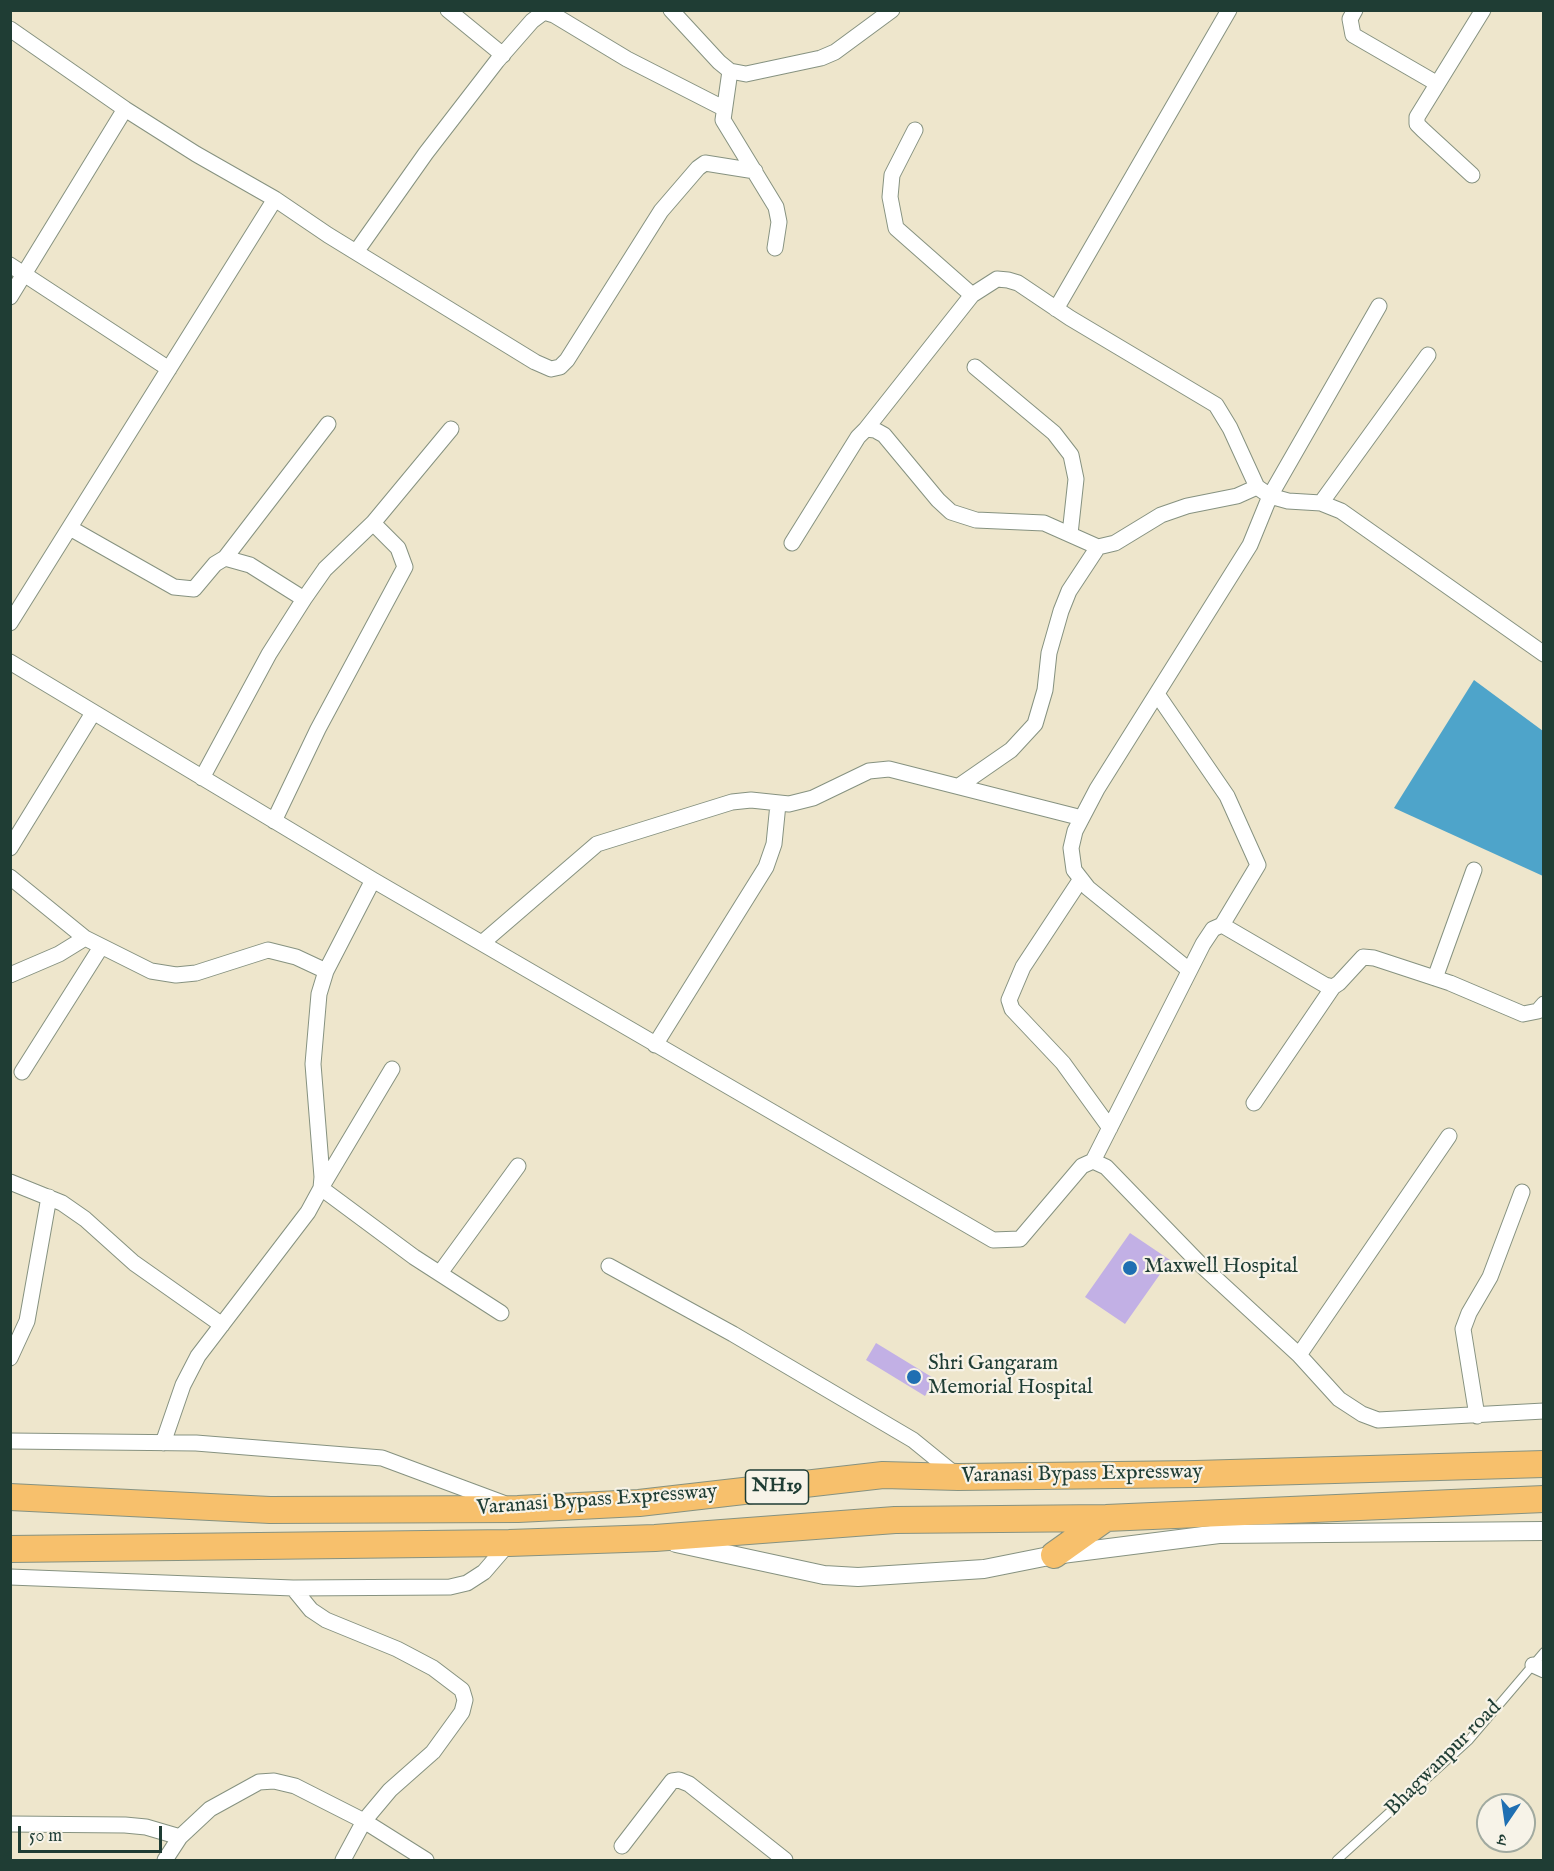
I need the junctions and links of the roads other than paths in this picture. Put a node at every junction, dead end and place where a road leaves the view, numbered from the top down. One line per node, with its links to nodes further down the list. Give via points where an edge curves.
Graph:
1 (448, 10): 8 (street)
2 (671, 10): 9 (street)
3 (892, 10): 9 (street, via 821,58 761,73)
4 (1229, 10): 24 (street)
5 (1355, 10): 10 (street, via 1350,19 1353,35)
6 (1483, 10): 10 (street)
7 (10, 29): 12 (street)
8 (503, 55): 11 (street, via 544,12); 18 (street, via 426,153)
9 (730, 71): 11 (street)
10 (1436, 83): 15 (street, via 1417,124)
11 (723, 108): 14 (street, via 723,120)
12 (125, 109): 16 (street); 20 (street)
13 (915, 130): 21 (street, via 892,175 890,197 896,228)
14 (754, 171): 17 (street, via 776,207); 18 (street, via 705,163 684,182 560,367 550,369 535,362)
15 (1472, 175)
16 (275, 199): 18 (street); 27 (street)
17 (775, 248)
18 (356, 252)
19 (10, 265): 20 (street)
20 (25, 274): 22 (street); 27 (street)
21 (972, 295): 24 (street, via 997,279 1008,280); 30 (street)
22 (10, 297)
23 (1379, 306): 32 (street)
24 (1056, 309): 31 (street, via 1216,405)
25 (1428, 355): 33 (street)
26 (975, 367): 36 (street, via 1054,433 1071,455 1076,479)
27 (169, 369): 35 (street)
28 (328, 424): 39 (street)
29 (451, 429): 34 (street)
30 (866, 429): 36 (street, via 884,435 951,512 976,520 1044,523); 37 (street)
31 (1257, 487): 32 (street); 38 (street, via 1237,496 1161,515 1115,543)
32 (1270, 496): 33 (street); 44 (street, via 1250,545)
33 (1322, 503): 42 (street, via 1341,512)
34 (373, 523): 40 (street, via 343,550); 50 (street, via 398,548 405,567 318,729)
35 (70, 528): 39 (street, via 184,590 194,589); 41 (street)
36 (1070, 534): 38 (street)
37 (792, 543)
38 (1098, 547): 47 (street, via 1069,591 1054,630 1043,700 1035,724 1011,750)
39 (225, 558): 40 (street, via 250,566)
40 (304, 599): 46 (street, via 269,654)
41 (10, 623)
42 (1544, 654)
43 (10, 662): 45 (street)
44 (1157, 694): 49 (street); 56 (street, via 1227,796 1258,865)
45 (93, 712): 46 (street); 51 (street)
46 (202, 778): 50 (street)
47 (959, 786): 48 (street, via 890,769 869,771 813,798); 49 (street)
48 (777, 804): 58 (street, via 732,802 597,844); 66 (street, via 774,844 766,867)
49 (1082, 818): 54 (street, via 1071,848 1074,870)
50 (274, 821): 55 (street)
51 (10, 848)
52 (1474, 870): 63 (street)
53 (10, 878): 57 (street)
54 (1081, 879): 60 (street); 70 (street, via 1023,967 1009,1000 1012,1009 1063,1064)
55 (373, 880): 58 (street); 61 (street)
56 (1222, 925): 60 (street, via 1213,929); 64 (street)
57 (85, 938): 59 (street); 62 (street)
58 (482, 944): 66 (street)
59 (101, 947): 61 (street, via 164,974 196,973 268,950); 68 (street)
60 (1189, 970): 70 (street)
61 (326, 971): 75 (street, via 319,994 313,1064)
62 (10, 975)
63 (1436, 978): 64 (street, via 1363,957); 65 (street, via 1523,1014 1538,1011)
64 (1333, 987): 69 (street)
65 (1544, 1004)
66 (655, 1045): 72 (street, via 993,1240 1020,1239 1082,1166)
67 (392, 1069): 75 (street)
68 (22, 1071)
69 (1254, 1103)
70 (1110, 1128): 72 (street)
71 (1449, 1136): 82 (street)
72 (1093, 1161): 82 (street, via 1106,1167 1200,1264)
73 (518, 1166): 79 (street)
74 (10, 1182): 77 (street)
75 (321, 1188): 79 (street); 81 (street, via 308,1212)
76 (1522, 1192): 85 (street, via 1490,1277 1463,1329)
77 (49, 1197): 81 (street, via 78,1214 134,1263); 83 (street, via 27,1321)
78 (609, 1266): 89 (street, via 913,1440)
79 (440, 1273): 80 (street)
80 (501, 1313)
81 (222, 1325): 87 (street, via 198,1356 183,1385)
82 (1299, 1355): 85 (street, via 1340,1399 1378,1420)
83 (10, 1358)
84 (1544, 1411): 85 (street)
85 (1477, 1416)
86 (10, 1441): 87 (street)
87 (163, 1443): 92 (street, via 382,1458)
88 (1544, 1464): 89 (highway, Varanasi Bypass Expressway / NH19)
89 (958, 1477): 92 (highway, Varanasi Bypass Expressway / NH19, via 883,1475 639,1503)
90 (10, 1497): 92 (highway, Varanasi Bypass Expressway / NH19, via 270,1510)
91 (1544, 1499): 93 (highway, Varanasi Bypass Expressway / NH19)
92 (518, 1509)
93 (1106, 1518): 95 (highway, Varanasi Bypass Expressway / NH19, via 895,1520); 98 (highway)
94 (1544, 1530): 98 (street, via 1219,1534)
95 (655, 1538): 96 (highway, Varanasi Bypass Expressway / NH19); 98 (street, via 824,1575 858,1577 984,1569)
96 (510, 1543): 97 (highway, Varanasi Bypass Expressway / NH19); 100 (street, via 484,1572 458,1585)
97 (10, 1549)
98 (1054, 1555)
99 (10, 1577): 100 (street)
100 (293, 1588): 103 (street, via 311,1610 326,1620 397,1649 433,1668 462,1690 462,1712 433,1752 390,1790)
101 (1544, 1652): 102 (lane, Bhagwanpur road)
102 (1538, 1668): 111 (lane, Bhagwanpur road, via 1469,1740)
103 (364, 1821): 105 (street, via 295,1786 259,1782 210,1809); 108 (street); 109 (street)
104 (10, 1824): 105 (street, via 125,1825)
105 (180, 1837): 107 (street)
106 (622, 1846): 110 (street, via 672,1781 679,1780)
107 (165, 1860)
108 (343, 1860)
109 (426, 1860)
110 (785, 1860)
111 (1337, 1860)

